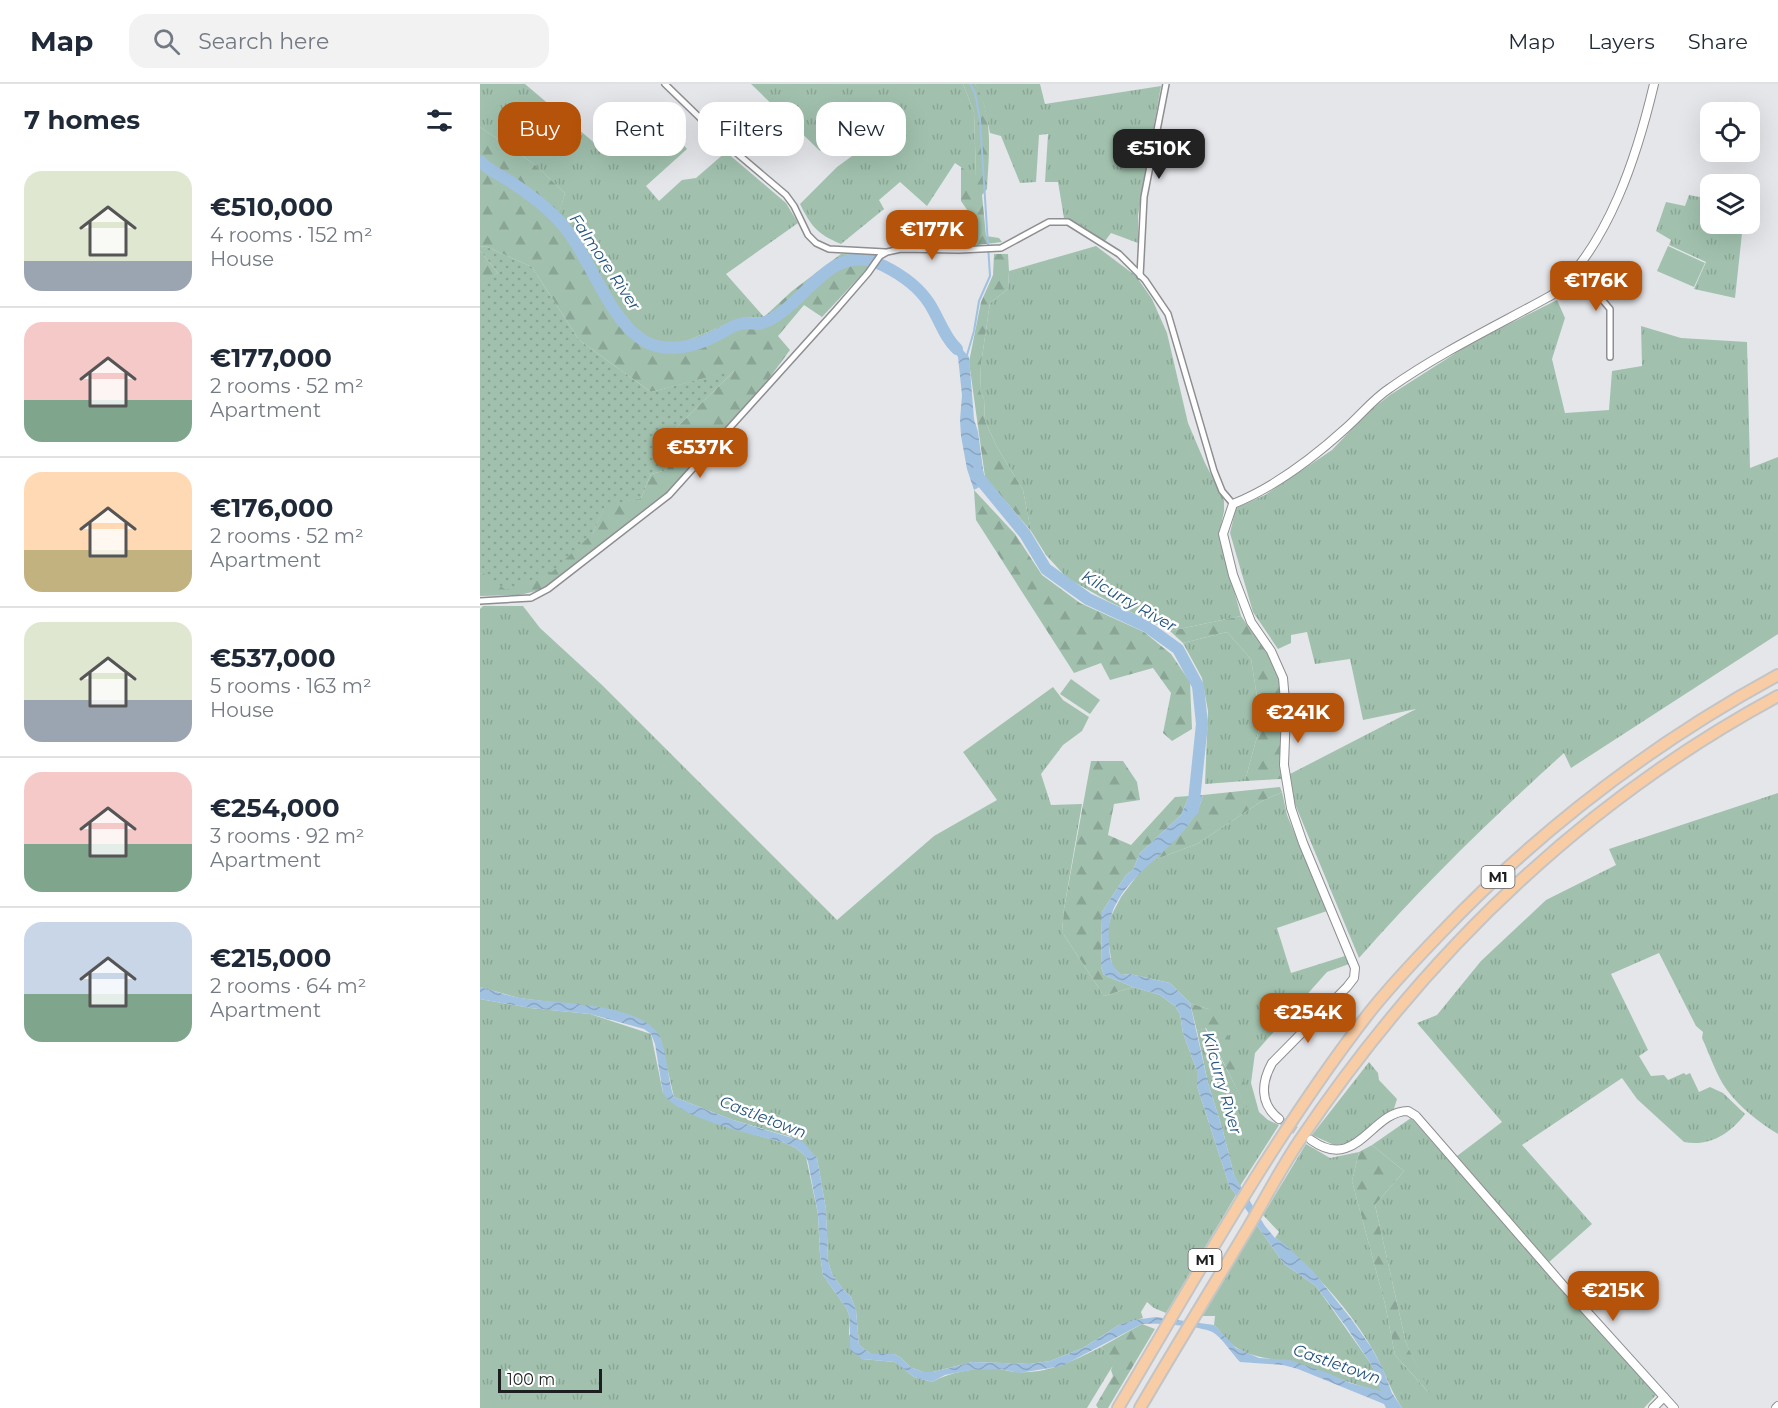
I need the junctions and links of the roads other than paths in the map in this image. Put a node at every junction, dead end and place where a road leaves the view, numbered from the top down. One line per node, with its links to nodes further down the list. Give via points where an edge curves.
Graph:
1 (665, 84): 4 (street, via 786,195 816,243 829,249)
2 (1166, 84): 6 (street, via 1144,197)
3 (1654, 84): 5 (street, via 1628,174 1601,231)
4 (887, 252): 6 (street, via 1001,248 1048,222 1068,222 1119,254); 9 (street, via 669,495 548,589 531,598)
5 (1576, 269): 7 (street, via 1610,309); 8 (street, via 1552,295 1451,349 1388,389 1284,477)
6 (1140, 276): 8 (street, via 1168,314 1214,471 1222,491)
7 (1610, 357)
8 (1233, 504): 12 (street, via 1223,534 1233,575 1251,622 1283,678 1284,765 1291,808 1355,968 1354,978 1272,1063 1266,1074 1264,1096)
9 (480, 601)
10 (1778, 675): 15 (highway, M1, via 1732,700 1611,782 1481,893 1401,975 1318,1082 1248,1187)
11 (1778, 696): 16 (highway, M1, via 1661,767 1581,827 1506,892 1432,968 1352,1065 1298,1143)
12 (1279, 1119)
13 (1311, 1140): 14 (street, via 1326,1149 1338,1150 1351,1146 1394,1114 1408,1112 1416,1116)
14 (1664, 1397): 17 (street); 18 (street)
15 (1119, 1408)
16 (1140, 1408)
17 (1653, 1408)
18 (1674, 1408)

